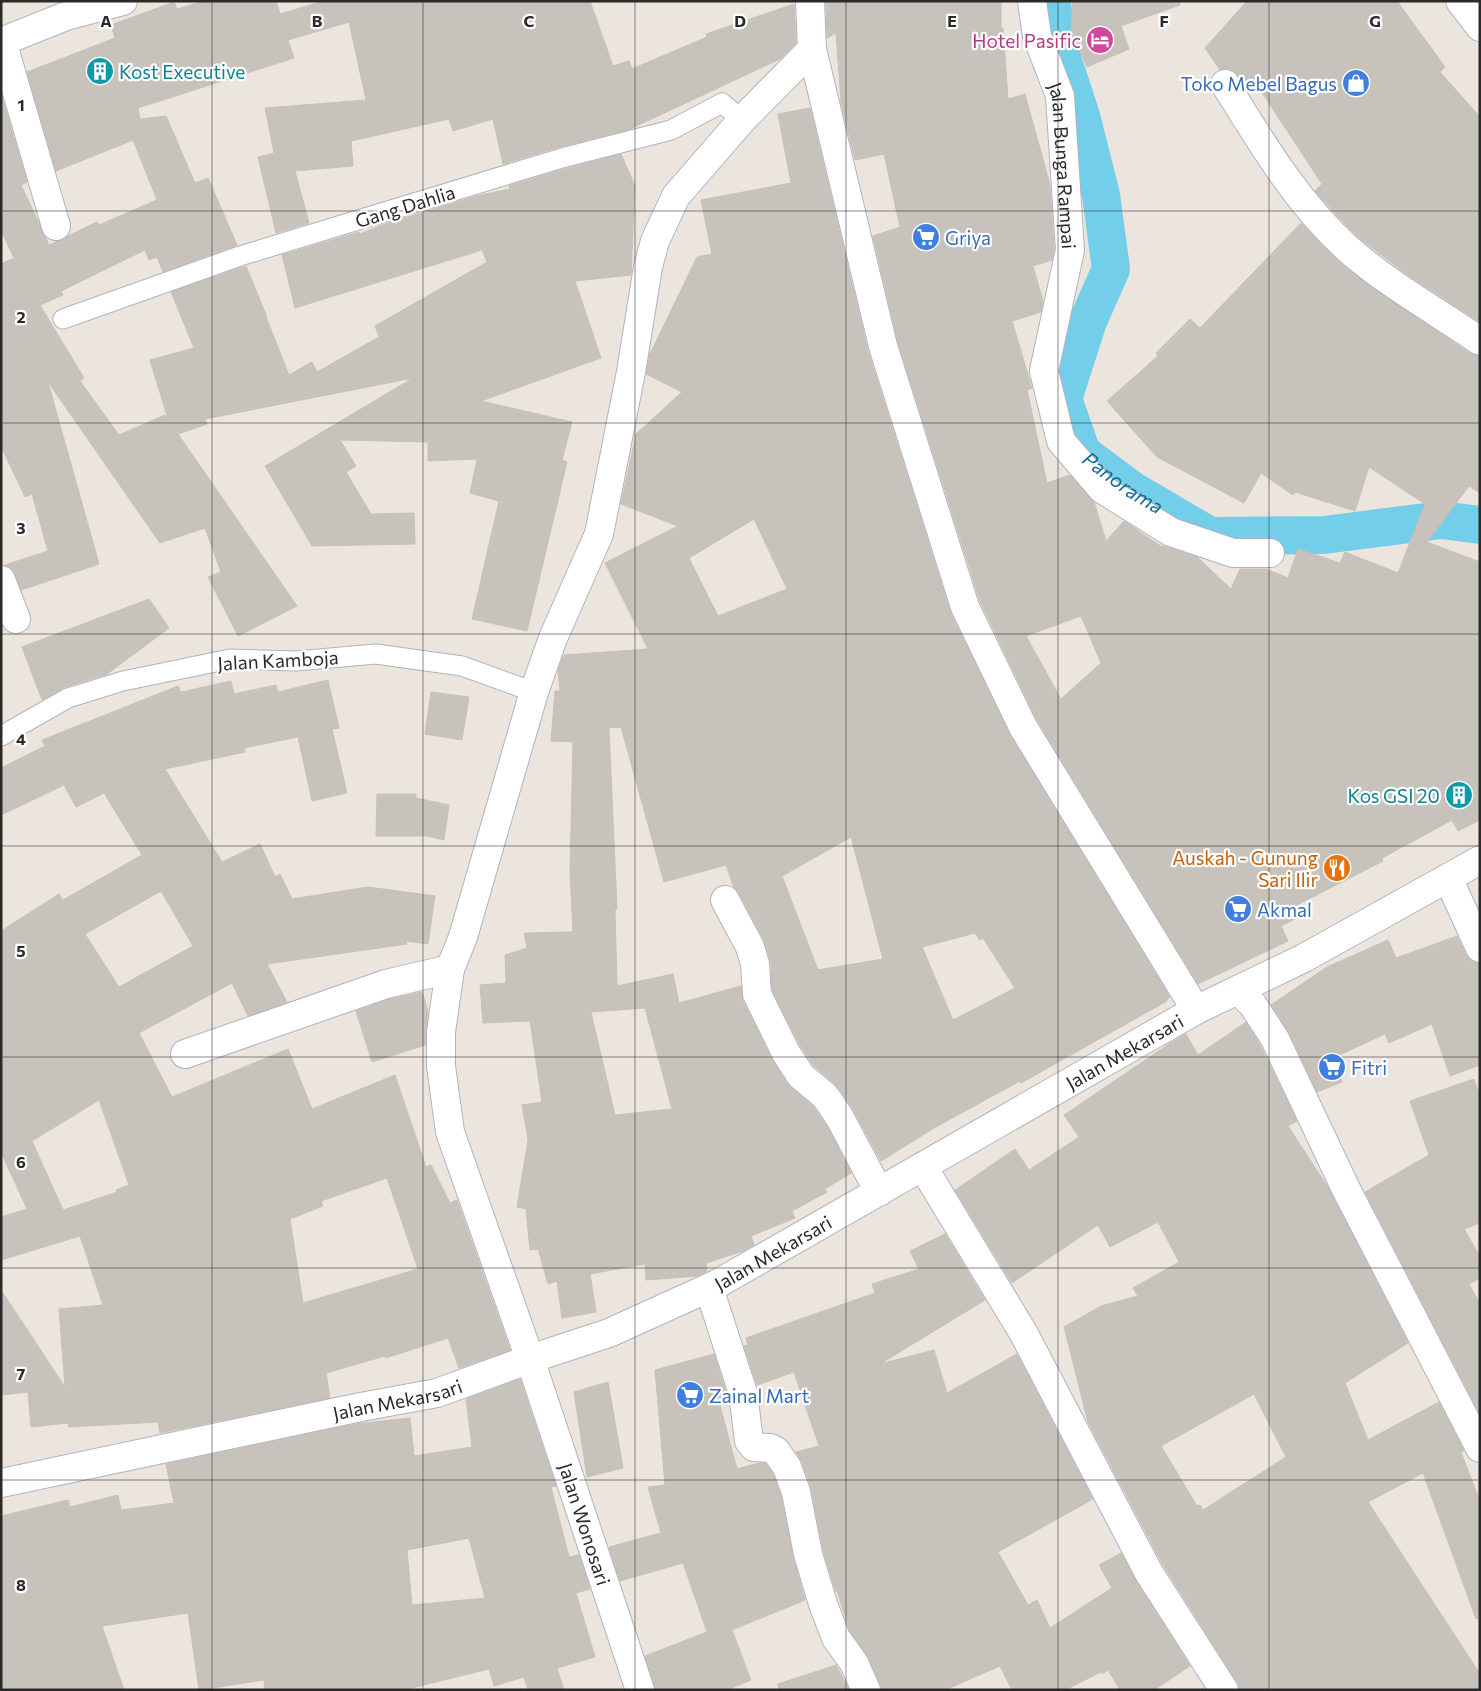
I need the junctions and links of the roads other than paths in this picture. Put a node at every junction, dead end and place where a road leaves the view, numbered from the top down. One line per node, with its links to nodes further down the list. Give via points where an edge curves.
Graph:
1 (123, 1): 6 (street, via 66,16)
2 (810, 1): 7 (street)
3 (1032, 1): 13 (street, Jalan Bunga Rampai, via 1037,36 1060,96 1070,250 1044,371 1061,441 1102,489 1172,532 1233,553)
4 (1460, 1): 5 (street)
5 (1480, 27)
6 (2, 42): 10 (street)
7 (812, 49): 9 (street, Jalan Wonosari); 24 (street, via 883,346 965,607 1023,727)
8 (1225, 84): 12 (street, via 1288,181 1346,247 1388,280)
9 (742, 120): 11 (lane, Gang Dahlia, via 722,103 671,130 562,158 240,256); 16 (street, Jalan Wonosari, via 676,196 655,241 599,534 553,638)
10 (56, 226)
11 (63, 319)
12 (1480, 341)
13 (1270, 554)
14 (1, 580): 15 (street)
15 (16, 619)
16 (534, 692): 17 (lane, Jalan Kamboja, via 462,666 376,654 296,661 230,659 123,681 68,698); 22 (street, Jalan Wonosari, via 463,937)
17 (1, 736)
18 (1480, 860): 19 (street, Jalan Mekarsari)
19 (1448, 878): 21 (street); 23 (street, Jalan Mekarsari, via 1304,958)
20 (725, 900): 27 (street, via 750,947 758,994 786,1053 840,1118)
21 (1480, 948)
22 (450, 969): 25 (street, via 386,984); 29 (street, Jalan Wonosari, via 441,1032 441,1066 450,1132)
23 (1238, 990): 24 (street, Jalan Mekarsari); 30 (street, via 1253,1005 1275,1039 1346,1189)
24 (1196, 1010): 26 (street, Jalan Mekarsari)
25 (185, 1054)
26 (924, 1166): 27 (street, Jalan Mekarsari); 34 (street, via 1024,1334 1149,1573)
27 (878, 1192): 28 (street, Jalan Mekarsari)
28 (709, 1288): 29 (street, Jalan Mekarsari, via 609,1333); 33 (street, via 743,1393 749,1441 754,1447 776,1451 788,1467 823,1604 836,1638 854,1663)
29 (530, 1359): 31 (street, Jalan Mekarsari, via 437,1393); 32 (street, Jalan Wonosari)
30 (1480, 1448)
31 (1, 1483)
32 (640, 1690)
33 (866, 1690)
34 (1224, 1690)

